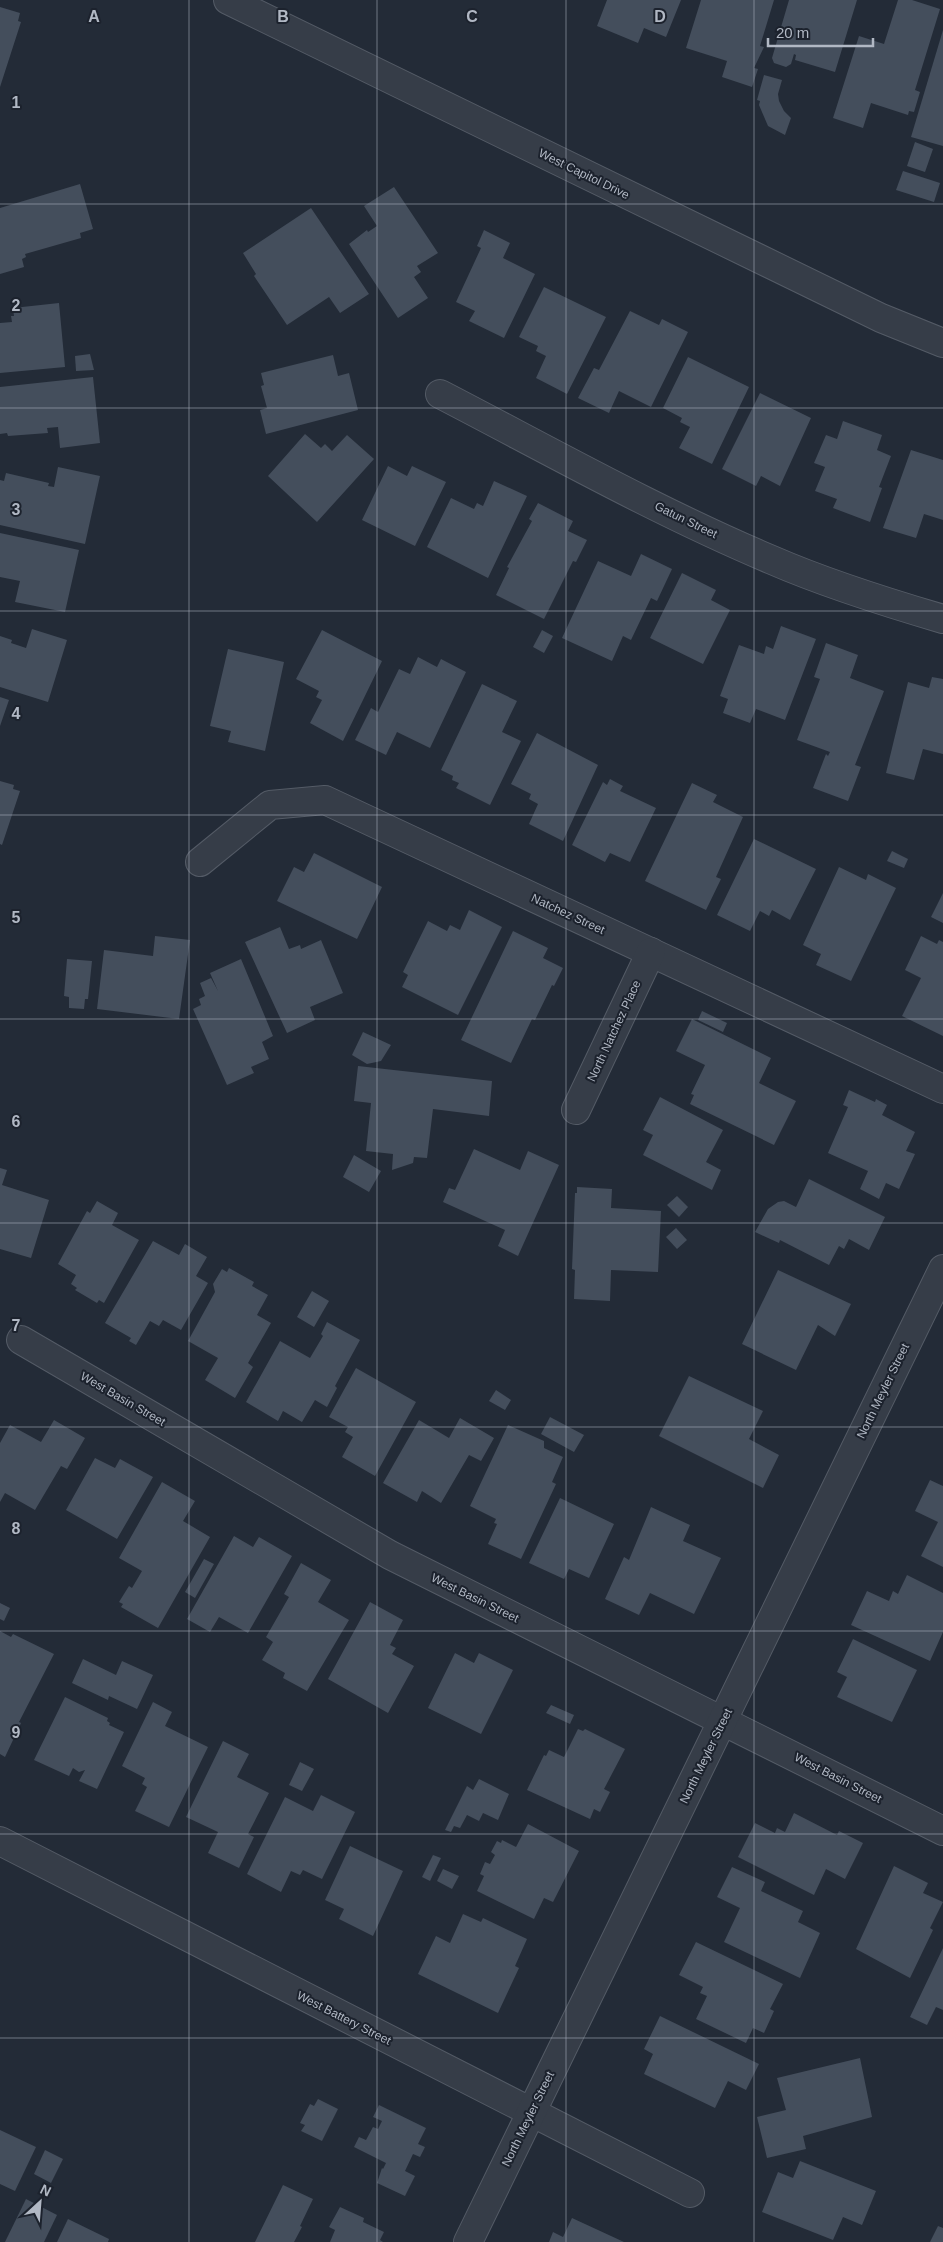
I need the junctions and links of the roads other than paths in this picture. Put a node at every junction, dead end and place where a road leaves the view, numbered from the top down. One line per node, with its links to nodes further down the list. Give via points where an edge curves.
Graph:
1 (228, 0): 2 (street, West Capitol Drive, via 881,318)
2 (943, 342)
3 (440, 394): 4 (street, Gatun Street, via 661,508 772,560 879,601)
4 (943, 619)
5 (200, 862): 6 (street, Natchez Street, via 270,805 326,800)
6 (651, 952): 7 (street, Natchez Street); 8 (street, North Natchez Place)
7 (943, 1089)
8 (576, 1110)
9 (943, 1269): 11 (street, North Meyler Street)
10 (21, 1340): 11 (street, West Basin Street, via 390,1555)
11 (723, 1721): 12 (street, West Basin Street); 14 (street, North Meyler Street)
12 (943, 1831)
13 (0, 1841): 14 (street, West Battery Street)
14 (531, 2114): 15 (street, West Battery Street); 16 (street, North Meyler Street)
15 (690, 2193)
16 (468, 2242)

